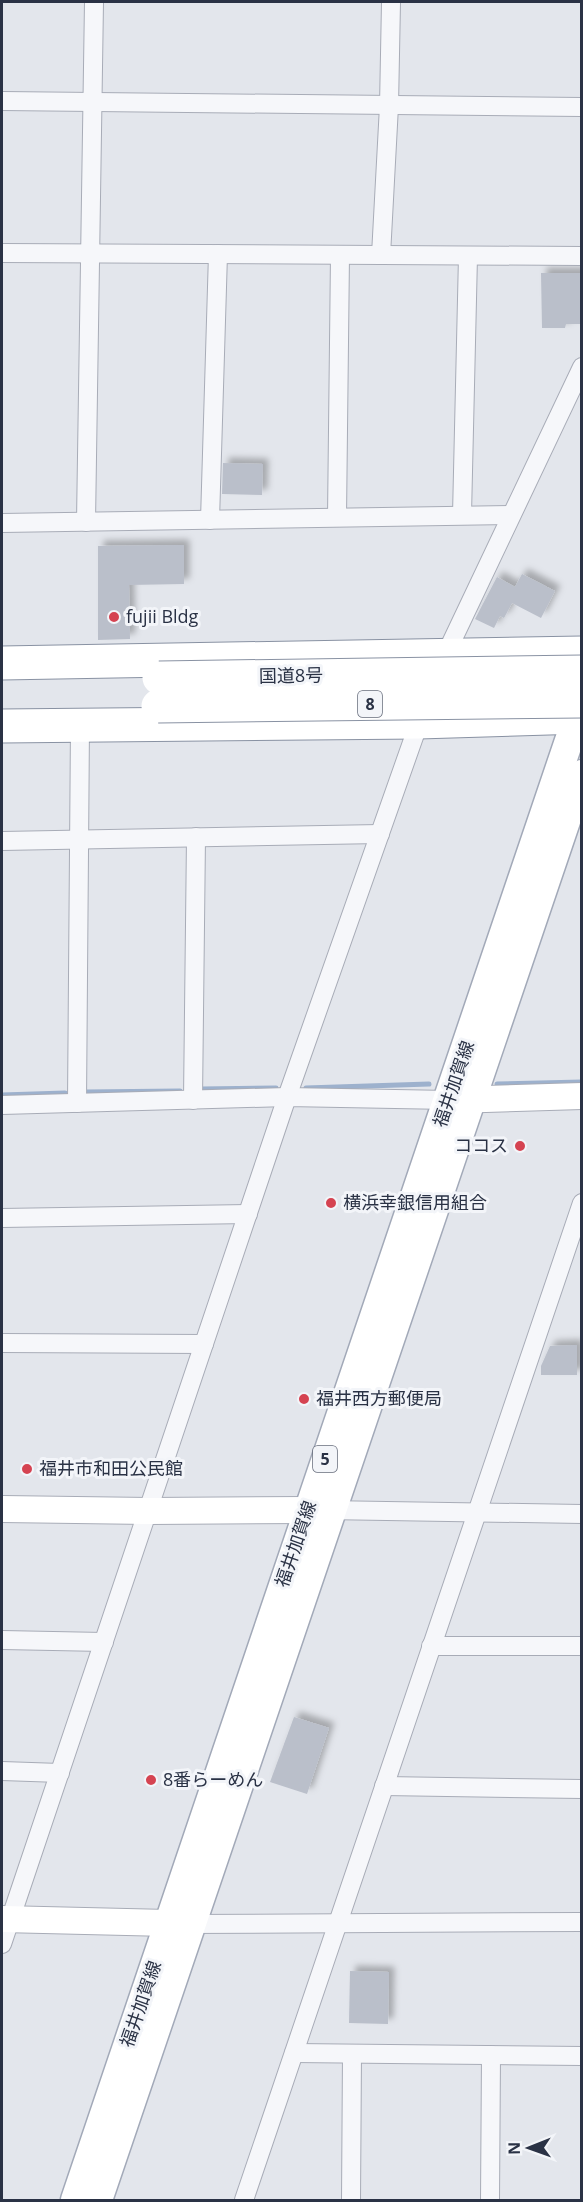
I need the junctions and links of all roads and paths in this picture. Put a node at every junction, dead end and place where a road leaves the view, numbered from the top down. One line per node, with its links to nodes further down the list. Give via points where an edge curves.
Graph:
1 (94, 2): 4 (street)
2 (391, 2): 5 (street)
3 (2, 101): 4 (street)
4 (94, 102): 5 (street); 8 (street)
5 (389, 106): 6 (street); 11 (street)
6 (582, 107)
7 (2, 253): 8 (street)
8 (91, 254): 9 (street); 19 (street)
9 (218, 255): 10 (street); 18 (street)
10 (340, 255): 11 (street); 17 (street)
11 (381, 255): 12 (street)
12 (468, 256): 13 (street); 15 (street)
13 (582, 256)
14 (582, 368): 16 (street)
15 (462, 515): 16 (street); 17 (street)
16 (510, 515): 22 (street)
17 (337, 517): 18 (street)
18 (210, 520): 19 (street)
19 (86, 522): 20 (street)
20 (2, 523)
21 (582, 652): 22 (highway)
22 (445, 655): 23 (highway); 29 (street)
23 (2, 663)
24 (582, 672): 26 (highway, 国道8号 / 8, bridge)
25 (2, 682): 26 (highway, 国道8号 / 8)
26 (158, 692): 27 (highway, 国道8号 / 8); 28 (highway, 国道8号 / 8, bridge)
27 (2, 709)
28 (580, 710): 29 (highway); 40 (main road, 福井加賀線 / 5)
29 (419, 722): 31 (highway); 33 (street)
30 (2, 726): 31 (highway)
31 (80, 726): 35 (street)
32 (582, 774): 40 (main road, 福井加賀線 / 5)
33 (380, 834): 34 (street); 38 (street)
34 (196, 837): 35 (street); 39 (street)
35 (79, 839): 36 (street); 41 (street)
36 (2, 841)
37 (582, 1096): 40 (street)
38 (287, 1097): 39 (street); 40 (street); 44 (street)
39 (194, 1100): 41 (street)
40 (459, 1100): 49 (main road, 福井加賀線 / 5)
41 (77, 1103): 42 (street)
42 (2, 1105)
43 (582, 1203): 51 (street)
44 (248, 1214): 45 (street); 47 (street)
45 (2, 1218)
46 (2, 1343): 47 (street)
47 (204, 1344): 50 (street)
48 (2, 1509): 50 (street)
49 (320, 1510): 50 (street); 51 (street); 64 (main road, 福井加賀線 / 5)
50 (149, 1511): 54 (street)
51 (475, 1512): 52 (street); 55 (street)
52 (582, 1514)
53 (2, 1640): 54 (street)
54 (104, 1642): 58 (street)
55 (431, 1646): 56 (street); 59 (street)
56 (582, 1646)
57 (2, 1771): 58 (street)
58 (60, 1773): 61 (street)
59 (384, 1786): 60 (street); 63 (street)
60 (582, 1789)
61 (6, 1919): 64 (street); 65 (street)
62 (582, 1922): 63 (street)
63 (336, 1923): 64 (street); 66 (street)
64 (181, 1924): 70 (main road, 福井加賀線 / 5); 71 (main road, 福井加賀線 / 5)
65 (2, 1944)
66 (294, 2053): 67 (street); 72 (street)
67 (352, 2054): 68 (street); 73 (street)
68 (491, 2055): 69 (street); 74 (street)
69 (582, 2056)
70 (75, 2200)
71 (98, 2200)
72 (244, 2200)
73 (351, 2200)
74 (489, 2200)

